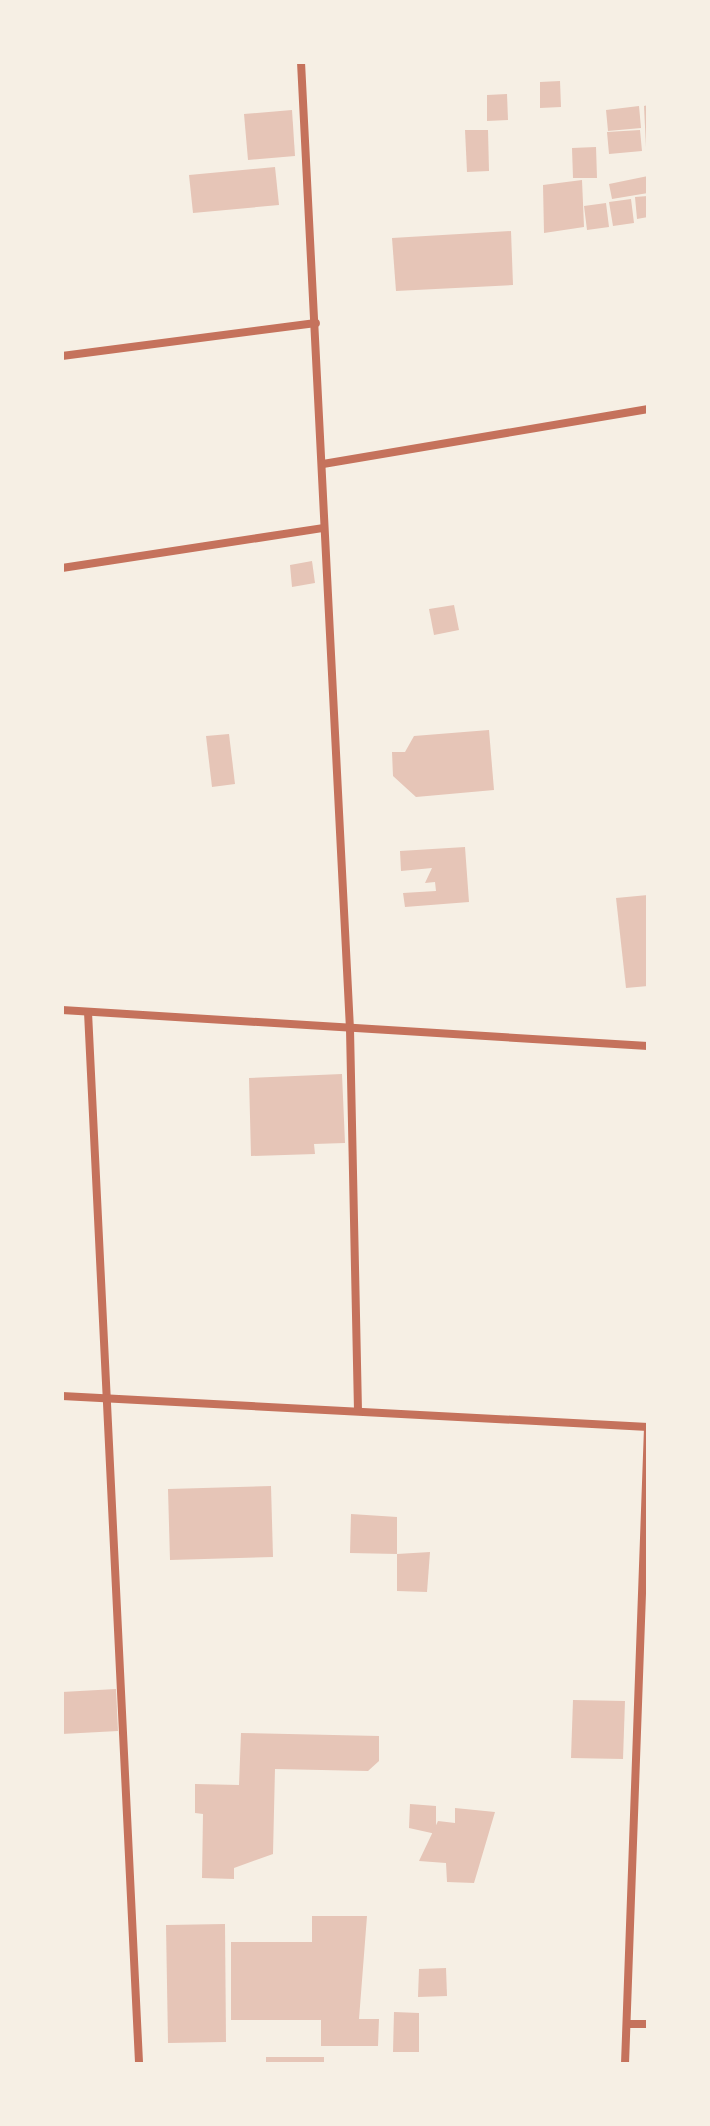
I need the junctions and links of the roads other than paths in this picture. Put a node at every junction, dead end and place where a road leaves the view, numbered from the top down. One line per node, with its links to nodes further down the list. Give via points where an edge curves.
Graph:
1 (301, 62): 2 (street)
2 (316, 323): 3 (street); 5 (street)
3 (62, 356)
4 (648, 409): 5 (street)
5 (323, 464): 6 (street)
6 (324, 528): 7 (street); 10 (street)
7 (62, 568)
8 (62, 1010): 9 (street)
9 (88, 1012): 10 (street); 13 (street)
10 (350, 1029): 11 (street); 14 (street)
11 (648, 1046)
12 (62, 1396): 13 (street)
13 (109, 1398): 14 (street); 18 (street)
14 (358, 1411): 15 (street)
15 (648, 1427): 16 (street)
16 (627, 2024): 17 (street); 19 (street)
17 (648, 2024)
18 (139, 2064)
19 (625, 2064)

